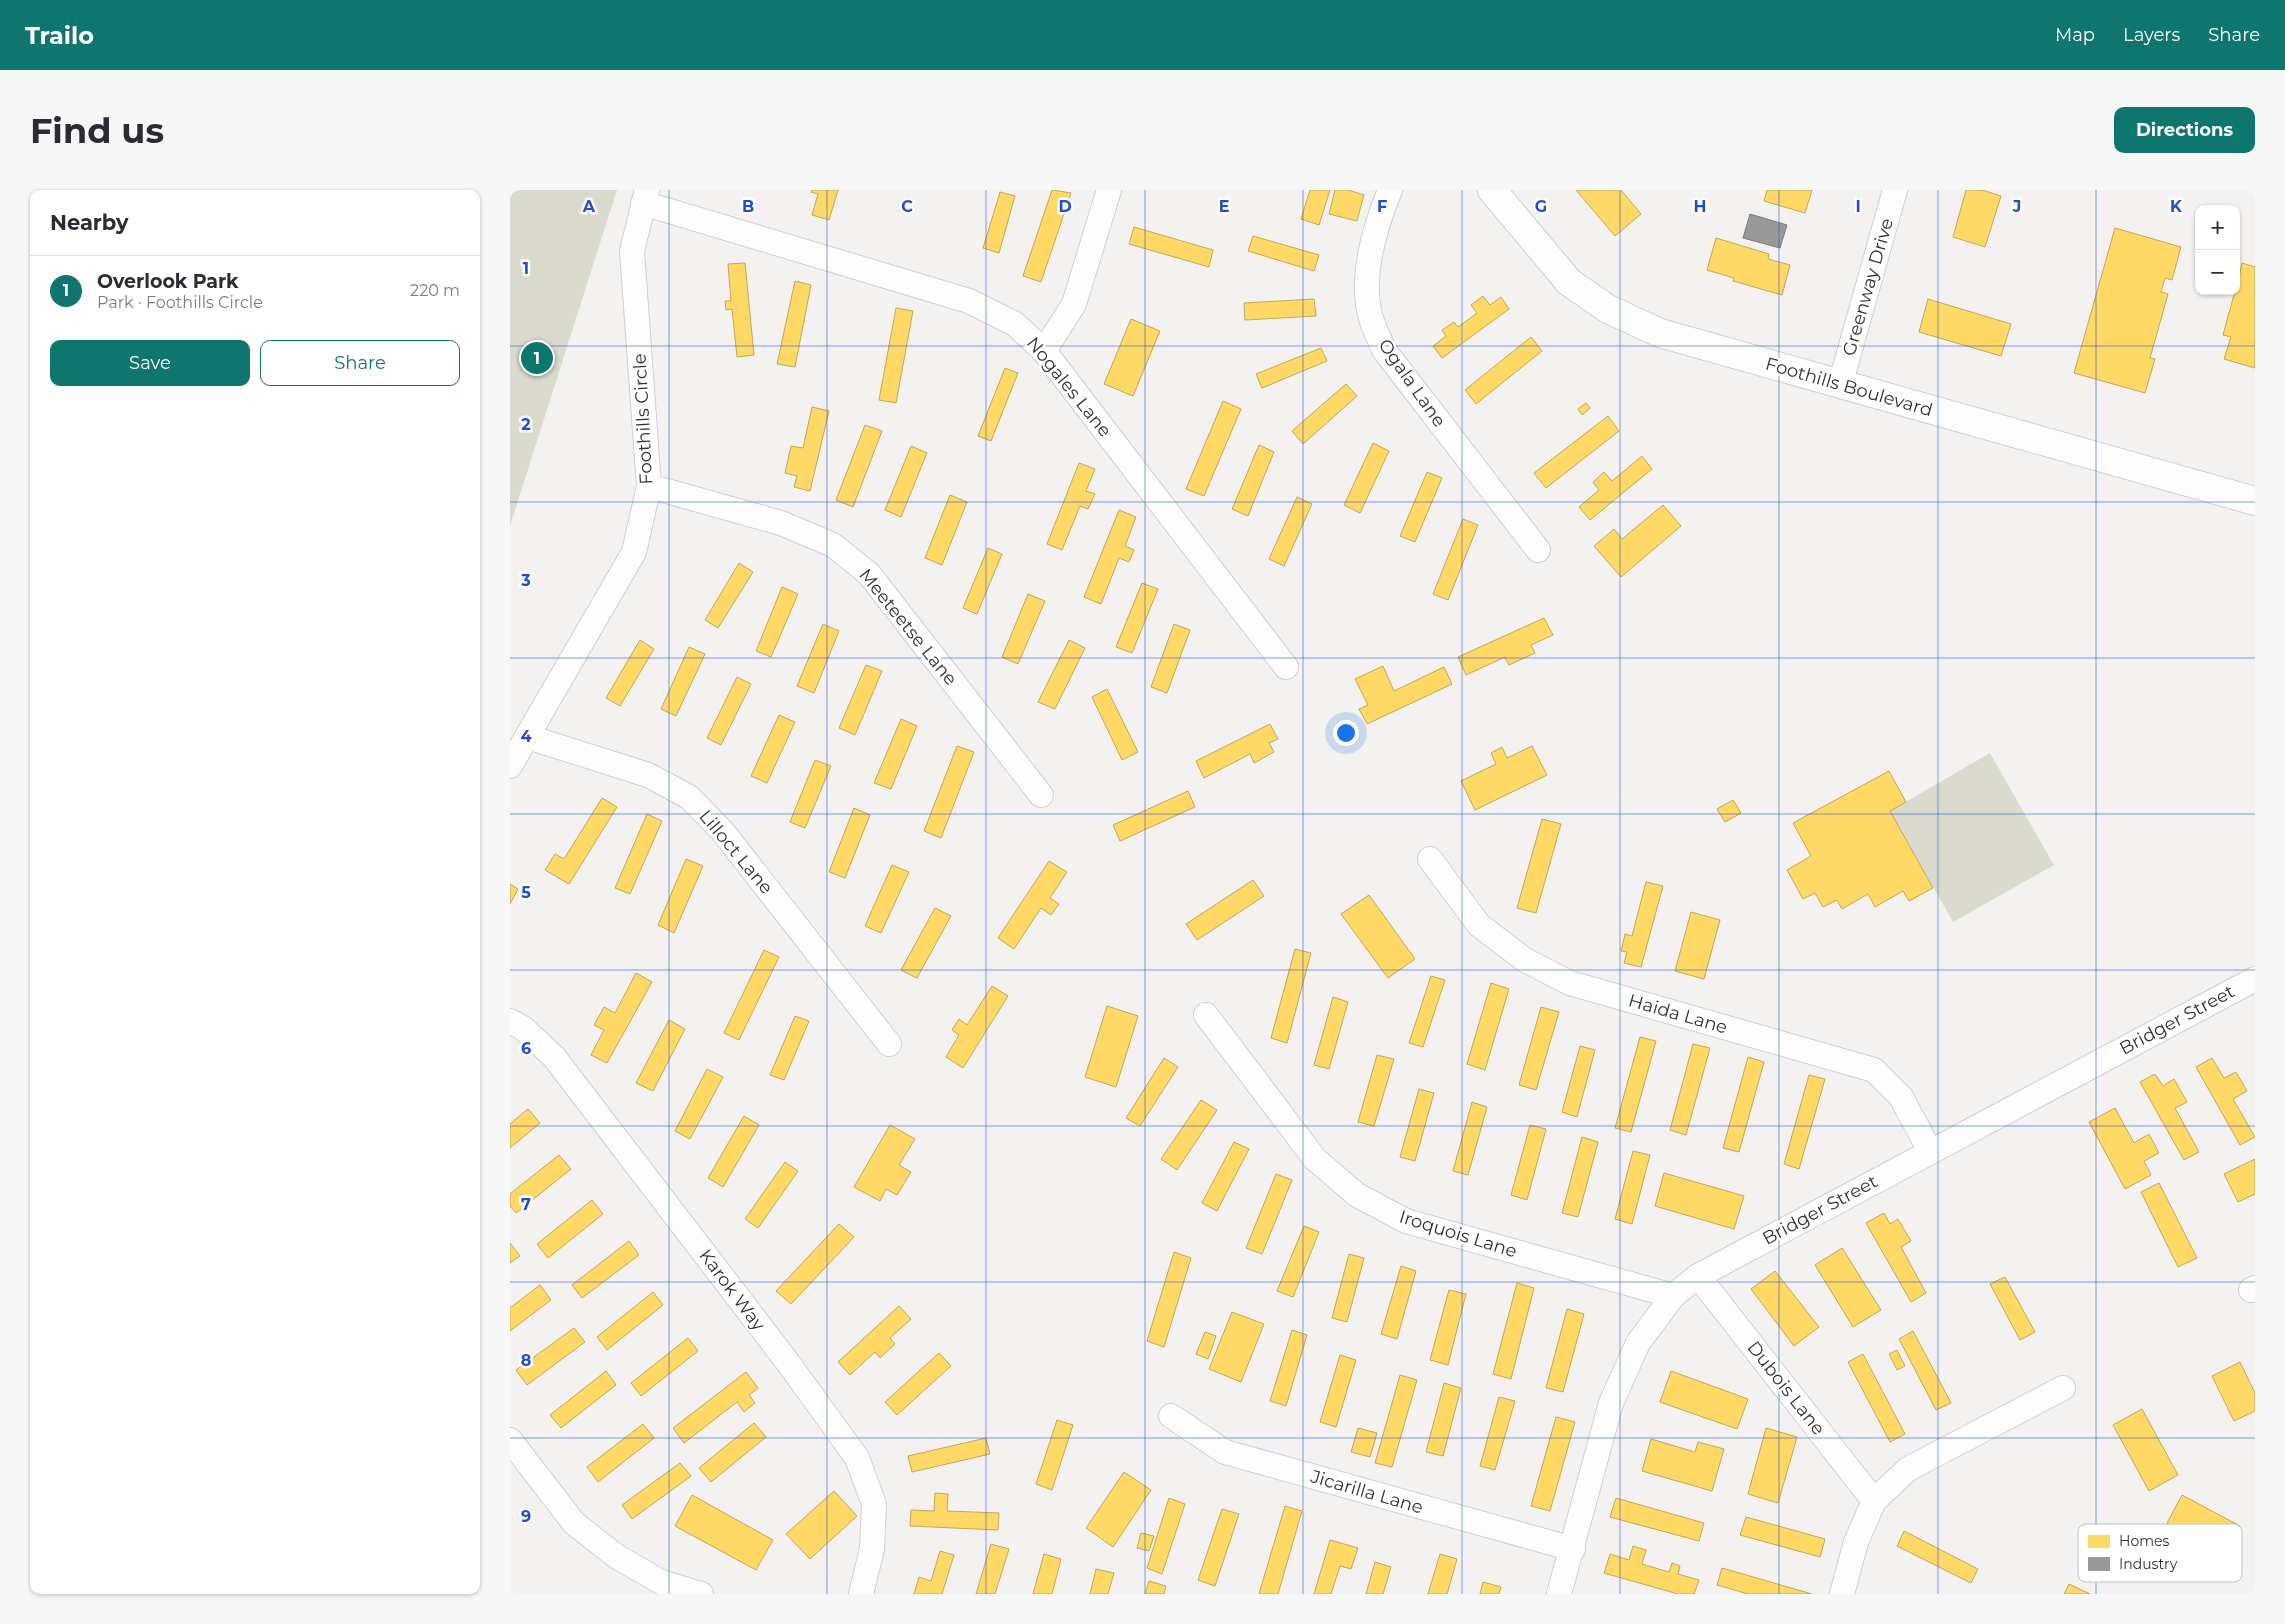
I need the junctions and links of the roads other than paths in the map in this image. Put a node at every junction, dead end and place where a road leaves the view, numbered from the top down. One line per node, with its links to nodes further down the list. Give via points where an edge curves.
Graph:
1 (1109, 190): 6 (street, via 1074,304)
2 (1390, 190): 10 (street, Ogala Lane, via 1376,225 1367,275 1370,317 1384,350)
3 (1895, 190): 7 (street, Greenway Drive)
4 (1494, 191): 7 (street, Foothills Boulevard, via 1569,282 1608,309 1660,334)
5 (645, 196): 6 (street, Nogales Lane, via 969,301 1015,324); 8 (street, Foothills Circle, via 632,251)
6 (1044, 351): 11 (street, Nogales Lane)
7 (1840, 385): 9 (street, Foothills Boulevard)
8 (649, 486): 12 (street, Foothills Circle, via 634,552); 14 (street, Meeteetse Lane, via 781,523 833,545 869,574)
9 (2255, 501)
10 (1538, 550)
11 (1286, 667)
12 (528, 737): 13 (street, Foothills Circle); 19 (street, Lilloct Lane, via 648,775 689,797 723,832)
13 (510, 766)
14 (1042, 795)
15 (1430, 859): 20 (street, Haida Lane, via 1479,925 1524,960 1570,983 1874,1070 1901,1097)
16 (2255, 979): 20 (street, Bridger Street)
17 (1206, 1015): 22 (street, Iroquois Lane, via 1315,1159 1357,1195 1406,1221)
18 (510, 1021): 29 (street, Karok Way, via 523,1028 554,1057 857,1458 874,1504 872,1549)
19 (889, 1044)
20 (1930, 1151): 21 (street, Bridger Street)
21 (1698, 1276): 22 (street, Bridger Street); 26 (street, Dubois Lane)
22 (1673, 1296): 27 (street, Bridger Street, via 1638,1343 1611,1403)
23 (2063, 1388): 26 (street, via 1908,1469)
24 (1171, 1416): 27 (street, Jicarilla Lane, via 1225,1452)
25 (510, 1440): 28 (street, via 574,1523 616,1556 661,1582)
26 (1874, 1501): 31 (street, via 1856,1542)
27 (1573, 1549): 30 (street, Bridger Street)
28 (701, 1594)
29 (861, 1594)
30 (1559, 1594)
31 (1842, 1594)

